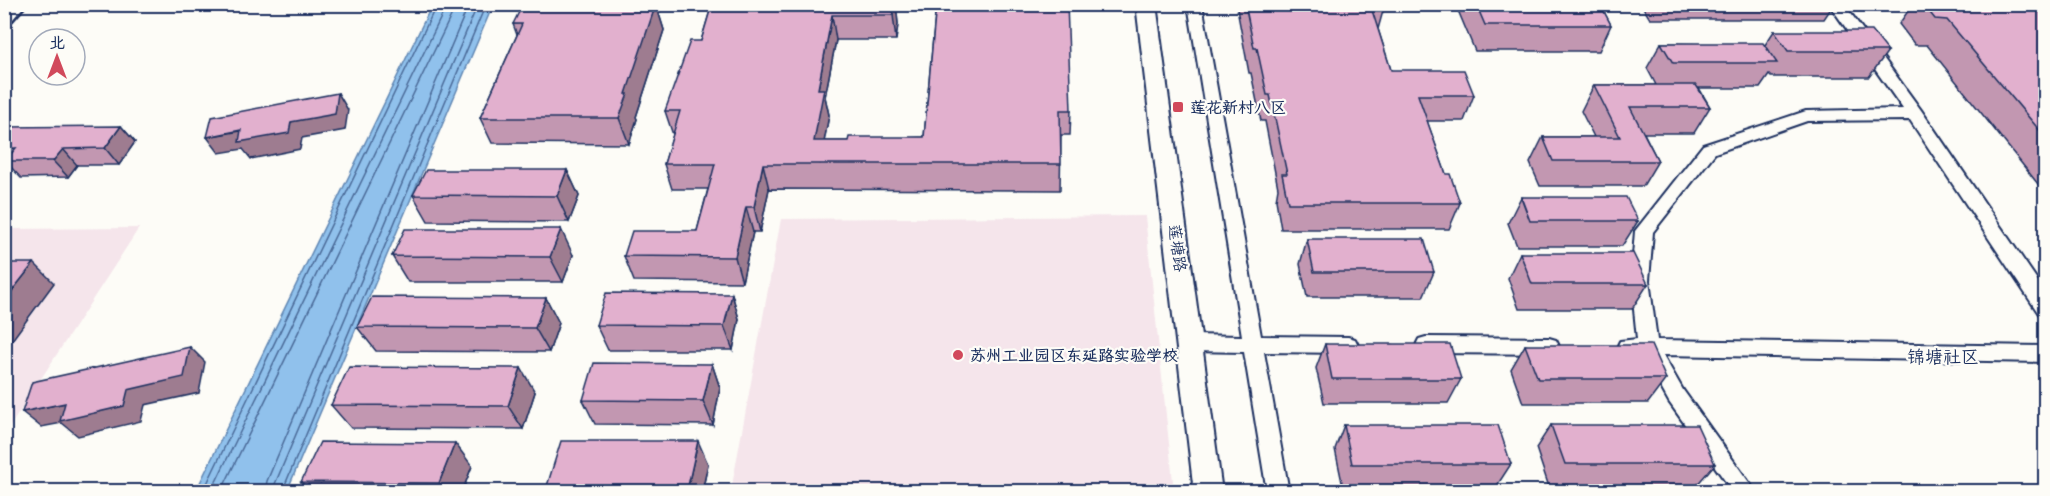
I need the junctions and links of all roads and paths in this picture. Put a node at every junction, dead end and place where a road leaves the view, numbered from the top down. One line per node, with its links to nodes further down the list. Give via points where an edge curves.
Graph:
1 (15, 4): 5 (main road)
2 (1146, 4): 8 (street, 莲塘路)
3 (1195, 4): 9 (street)
4 (1836, 4): 6 (street)
5 (4, 15)
6 (1915, 114): 7 (street); 14 (street, via 1806,116 1709,149 1644,231 1640,280)
7 (2046, 309)
8 (1190, 343): 9 (street); 16 (street, 莲塘路)
9 (1252, 344): 10 (street); 17 (street)
10 (1367, 345)
11 (1402, 345): 12 (street)
12 (1566, 346)
13 (1613, 347): 14 (street)
14 (1648, 347): 15 (street); 18 (street, via 1676,396)
15 (2046, 354)
16 (1208, 492)
17 (1278, 492)
18 (1746, 492)

